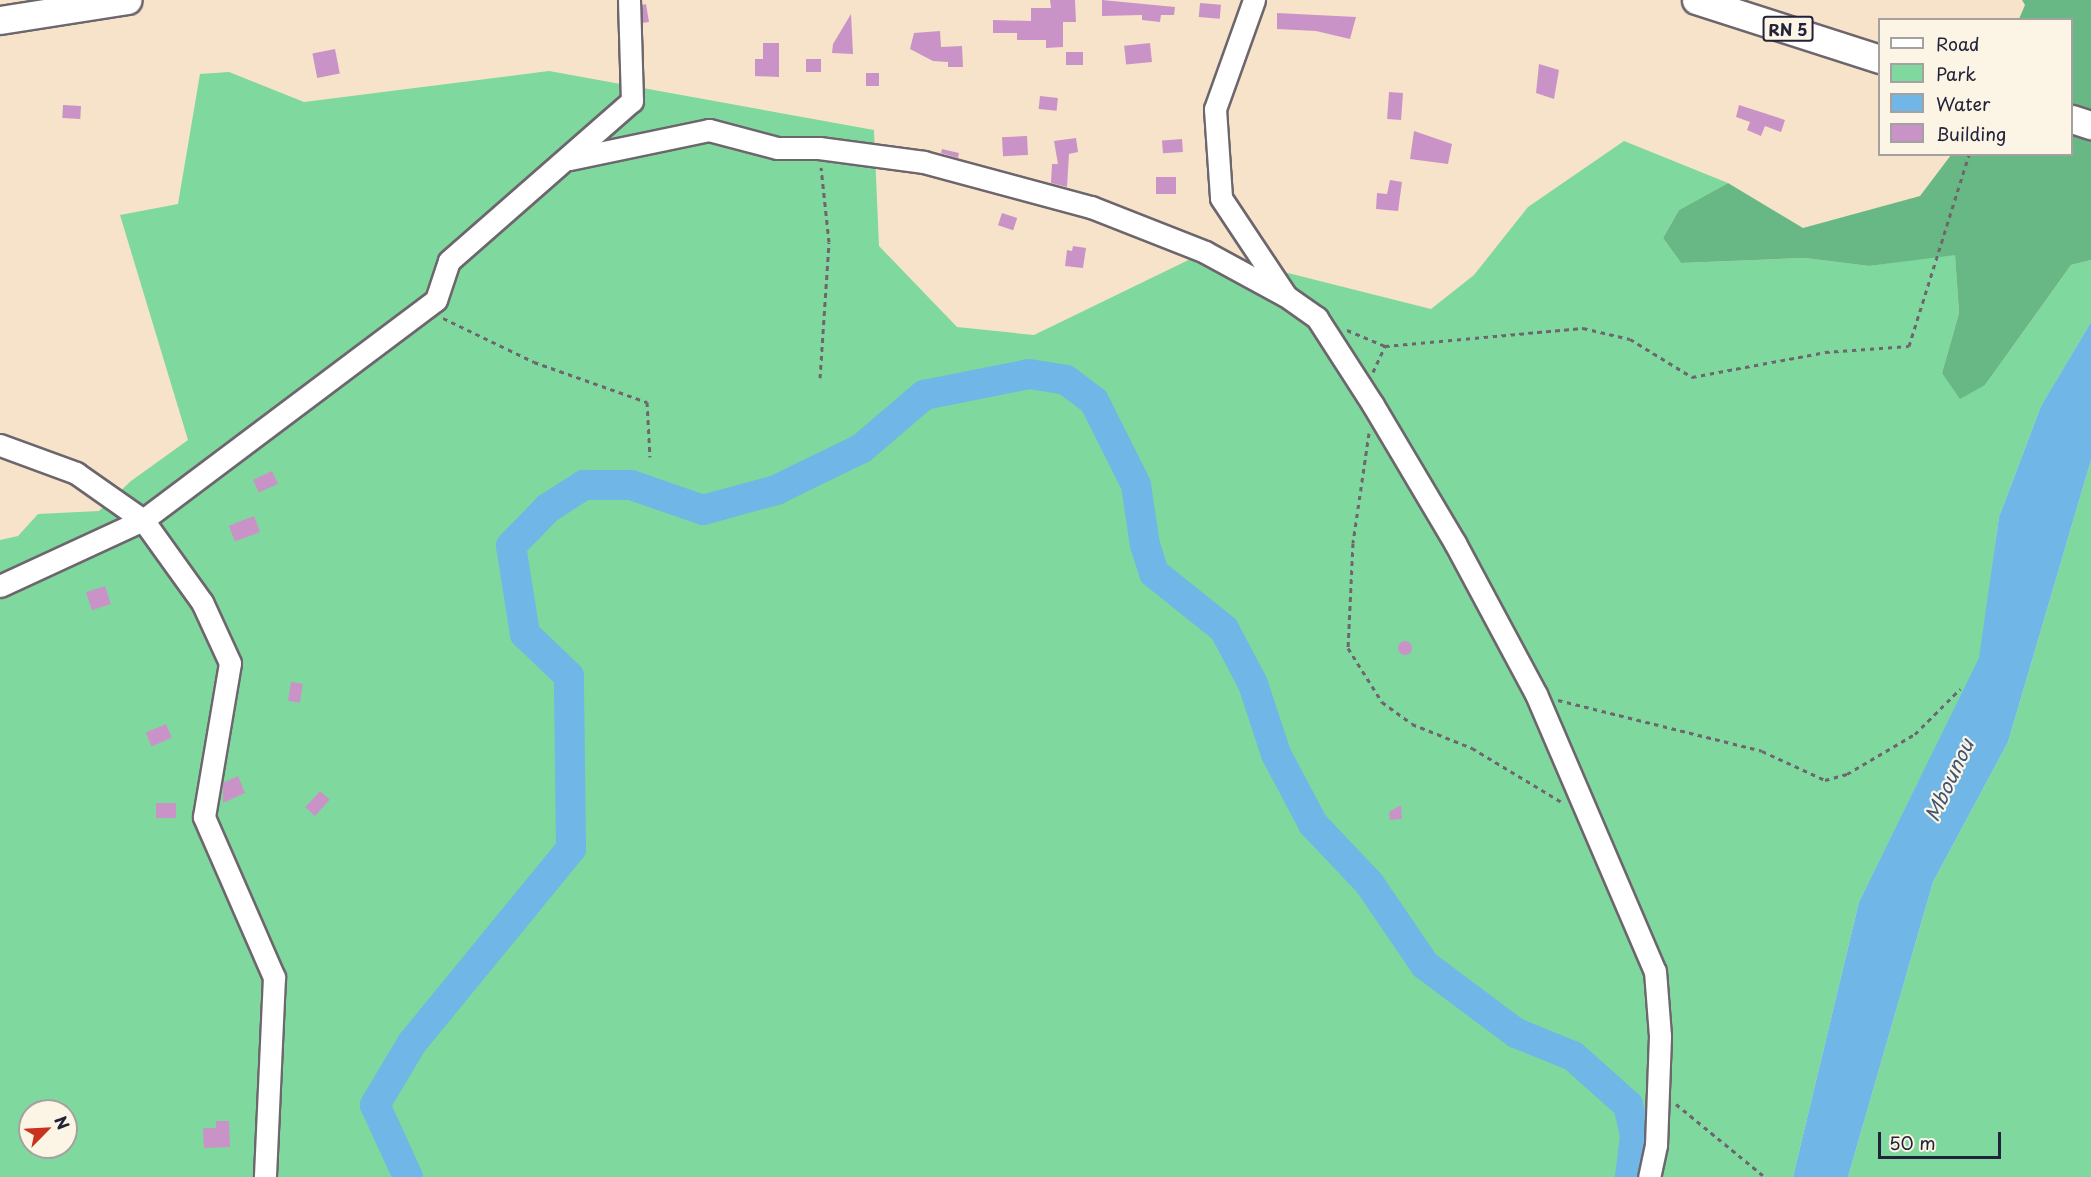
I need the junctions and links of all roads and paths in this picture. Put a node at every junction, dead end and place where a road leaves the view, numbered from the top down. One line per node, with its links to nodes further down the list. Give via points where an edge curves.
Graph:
1 (127, 0): 5 (main road)
2 (629, 0): 11 (street, via 632,101)
3 (1254, 0): 12 (street, via 1215,109 1221,198)
4 (1696, 0): 6 (main road, RN 5)
5 (0, 21)
6 (1878, 58)
7 (2073, 119): 8 (main road)
8 (2091, 125)
9 (819, 148): 11 (street, via 777,148 709,130); 12 (street, via 924,162 1091,207 1205,252); 16 (path, via 829,242)
10 (1968, 156): 15 (path, via 1909,346 1825,352 1692,377 1630,339 1583,328)
11 (570, 159): 13 (street, via 449,261)
12 (1286, 297): 14 (street)
13 (436, 300): 19 (path, via 443,318 534,362 647,402); 20 (street)
14 (1317, 318): 15 (path); 17 (street)
15 (1385, 346): 17 (path, via 1368,380)
16 (820, 378)
17 (1373, 405): 23 (street, via 1455,543); 24 (path, via 1353,543 1348,648 1382,702 1412,724 1472,748)
18 (0, 446): 20 (street, via 76,473)
19 (650, 457)
20 (143, 520): 21 (street); 26 (street, via 202,602 230,663 204,817 274,978)
21 (0, 586)
22 (1960, 689): 23 (path, via 1915,734 1847,774 1825,780 1762,751)
23 (1536, 694): 24 (street)
24 (1586, 817): 27 (street, via 1655,970 1660,1036 1656,1145)
25 (1674, 1099): 28 (path, via 1678,1109)
26 (265, 1177)
27 (1649, 1177)
28 (1765, 1177)

